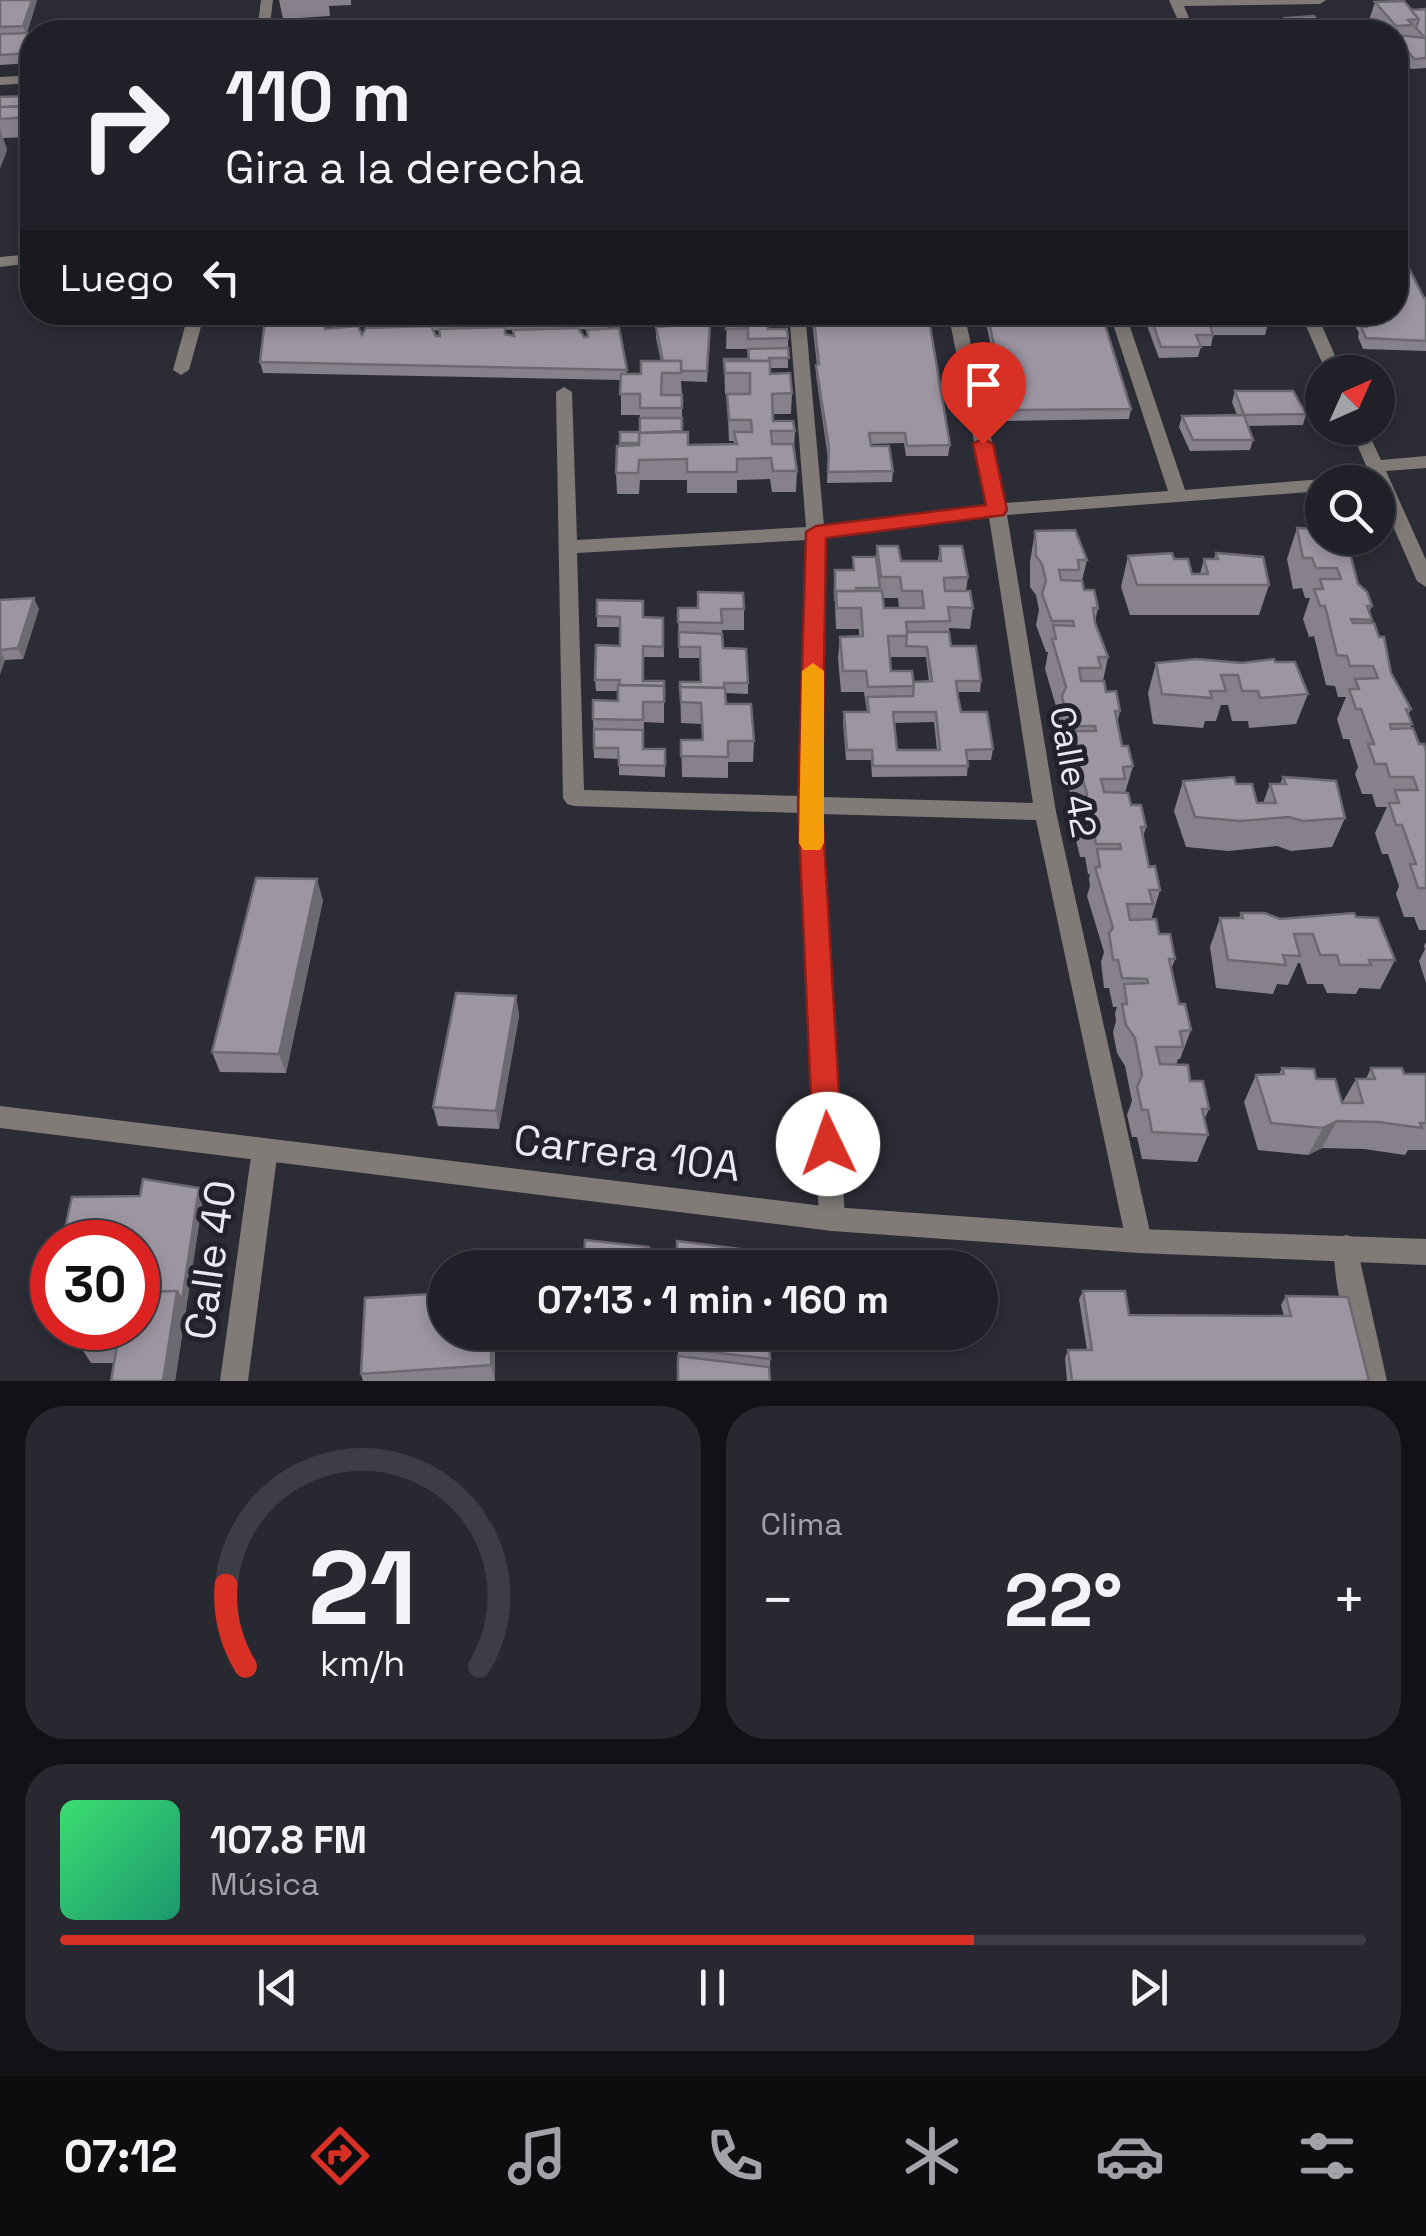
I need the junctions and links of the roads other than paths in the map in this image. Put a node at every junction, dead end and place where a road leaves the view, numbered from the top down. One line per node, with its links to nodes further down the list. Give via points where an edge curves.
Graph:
1 (1320, 0): 2 (street)
2 (1176, 1)
3 (194, 325): 11 (street)
4 (382, 325): 5 (street)
5 (545, 325)
6 (798, 325): 19 (street)
7 (959, 325): 17 (street, Calle 42)
8 (1121, 325): 16 (street)
9 (1314, 325): 10 (street)
10 (1327, 355)
11 (181, 370)
12 (564, 392): 20 (street)
13 (1426, 462): 14 (street)
14 (1395, 469)
15 (1305, 487): 16 (street)
16 (1178, 498): 17 (street)
17 (997, 510): 19 (street); 23 (street, Calle 42)
18 (1395, 511): 21 (street)
19 (816, 532): 20 (street); 22 (street)
20 (570, 548): 22 (street, via 574,798)
21 (1426, 581)
22 (810, 806): 23 (street); 26 (street)
23 (1045, 812): 27 (street, Calle 42)
24 (0, 1117): 25 (street, Carrera 10A)
25 (265, 1150): 26 (street, Carrera 10A); 30 (street, Calle 40)
26 (832, 1219): 27 (street, Carrera 10A)
27 (1139, 1241): 28 (street, Carrera 10A)
28 (1346, 1246): 29 (street, Carrera 10A); 31 (street)
29 (1426, 1252)
30 (234, 1381)
31 (1374, 1381)

